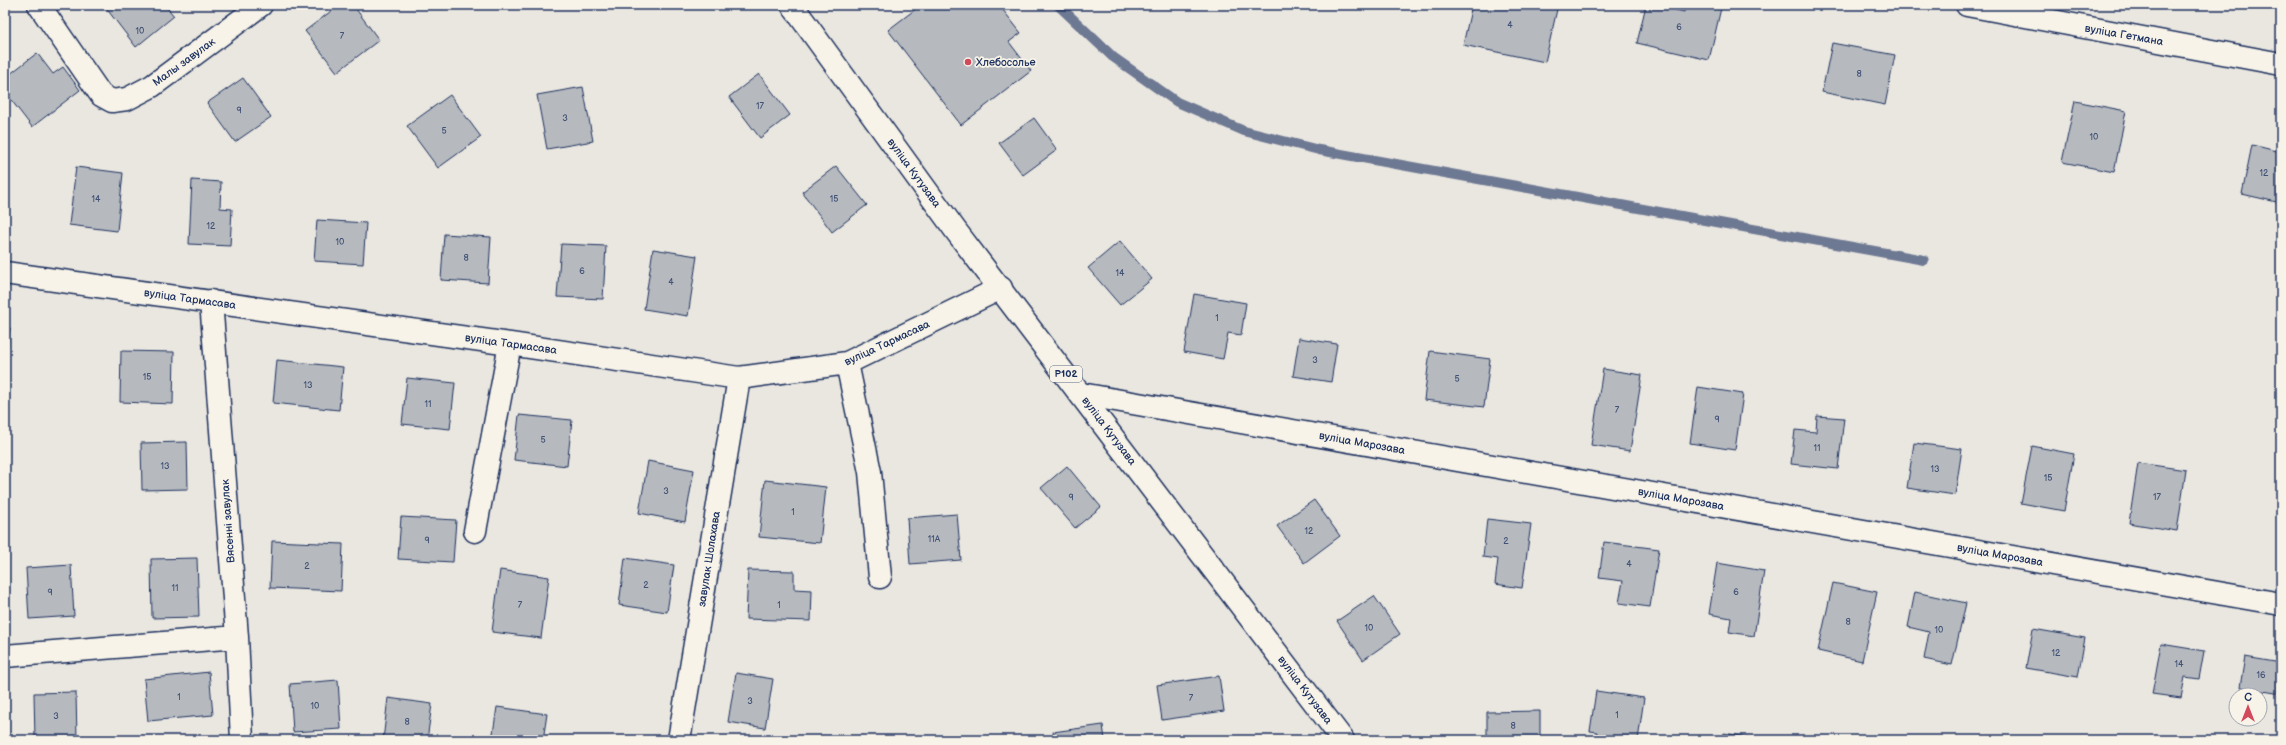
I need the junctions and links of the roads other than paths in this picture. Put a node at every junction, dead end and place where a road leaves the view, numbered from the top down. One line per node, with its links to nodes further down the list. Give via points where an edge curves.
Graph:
1 (39, 5): 2 (street, Малы завулак, via 100,95 112,101 127,99 152,86)
2 (261, 5)
3 (792, 5): 8 (street, вуліца Кутузава / Р102, via 956,231)
4 (1967, 5): 5 (street, вуліца Гетмана)
5 (2026, 11): 6 (street, вуліца Гетмана)
6 (2281, 64)
7 (5, 273): 9 (street, вуліца Тармасава)
8 (1001, 288): 11 (street, вуліца Тармасава); 13 (street, вуліца Кутузава / Р102)
9 (211, 302): 10 (street, вуліца Тармасава); 17 (street, Вясенні завулак)
10 (510, 344): 12 (street, вуліца Тармасава); 14 (street)
11 (847, 363): 12 (street, вуліца Тармасава); 15 (street, via 870,472)
12 (739, 378): 20 (street, завулак Шолахава)
13 (1081, 394): 16 (street, вуліца Марозава); 21 (street, вуліца Кутузава / Р102)
14 (475, 531)
15 (880, 577)
16 (2281, 604)
17 (237, 637): 18 (street); 19 (street, Вясенні завулак)
18 (5, 656)
19 (242, 740)
20 (679, 740)
21 (1343, 740)

